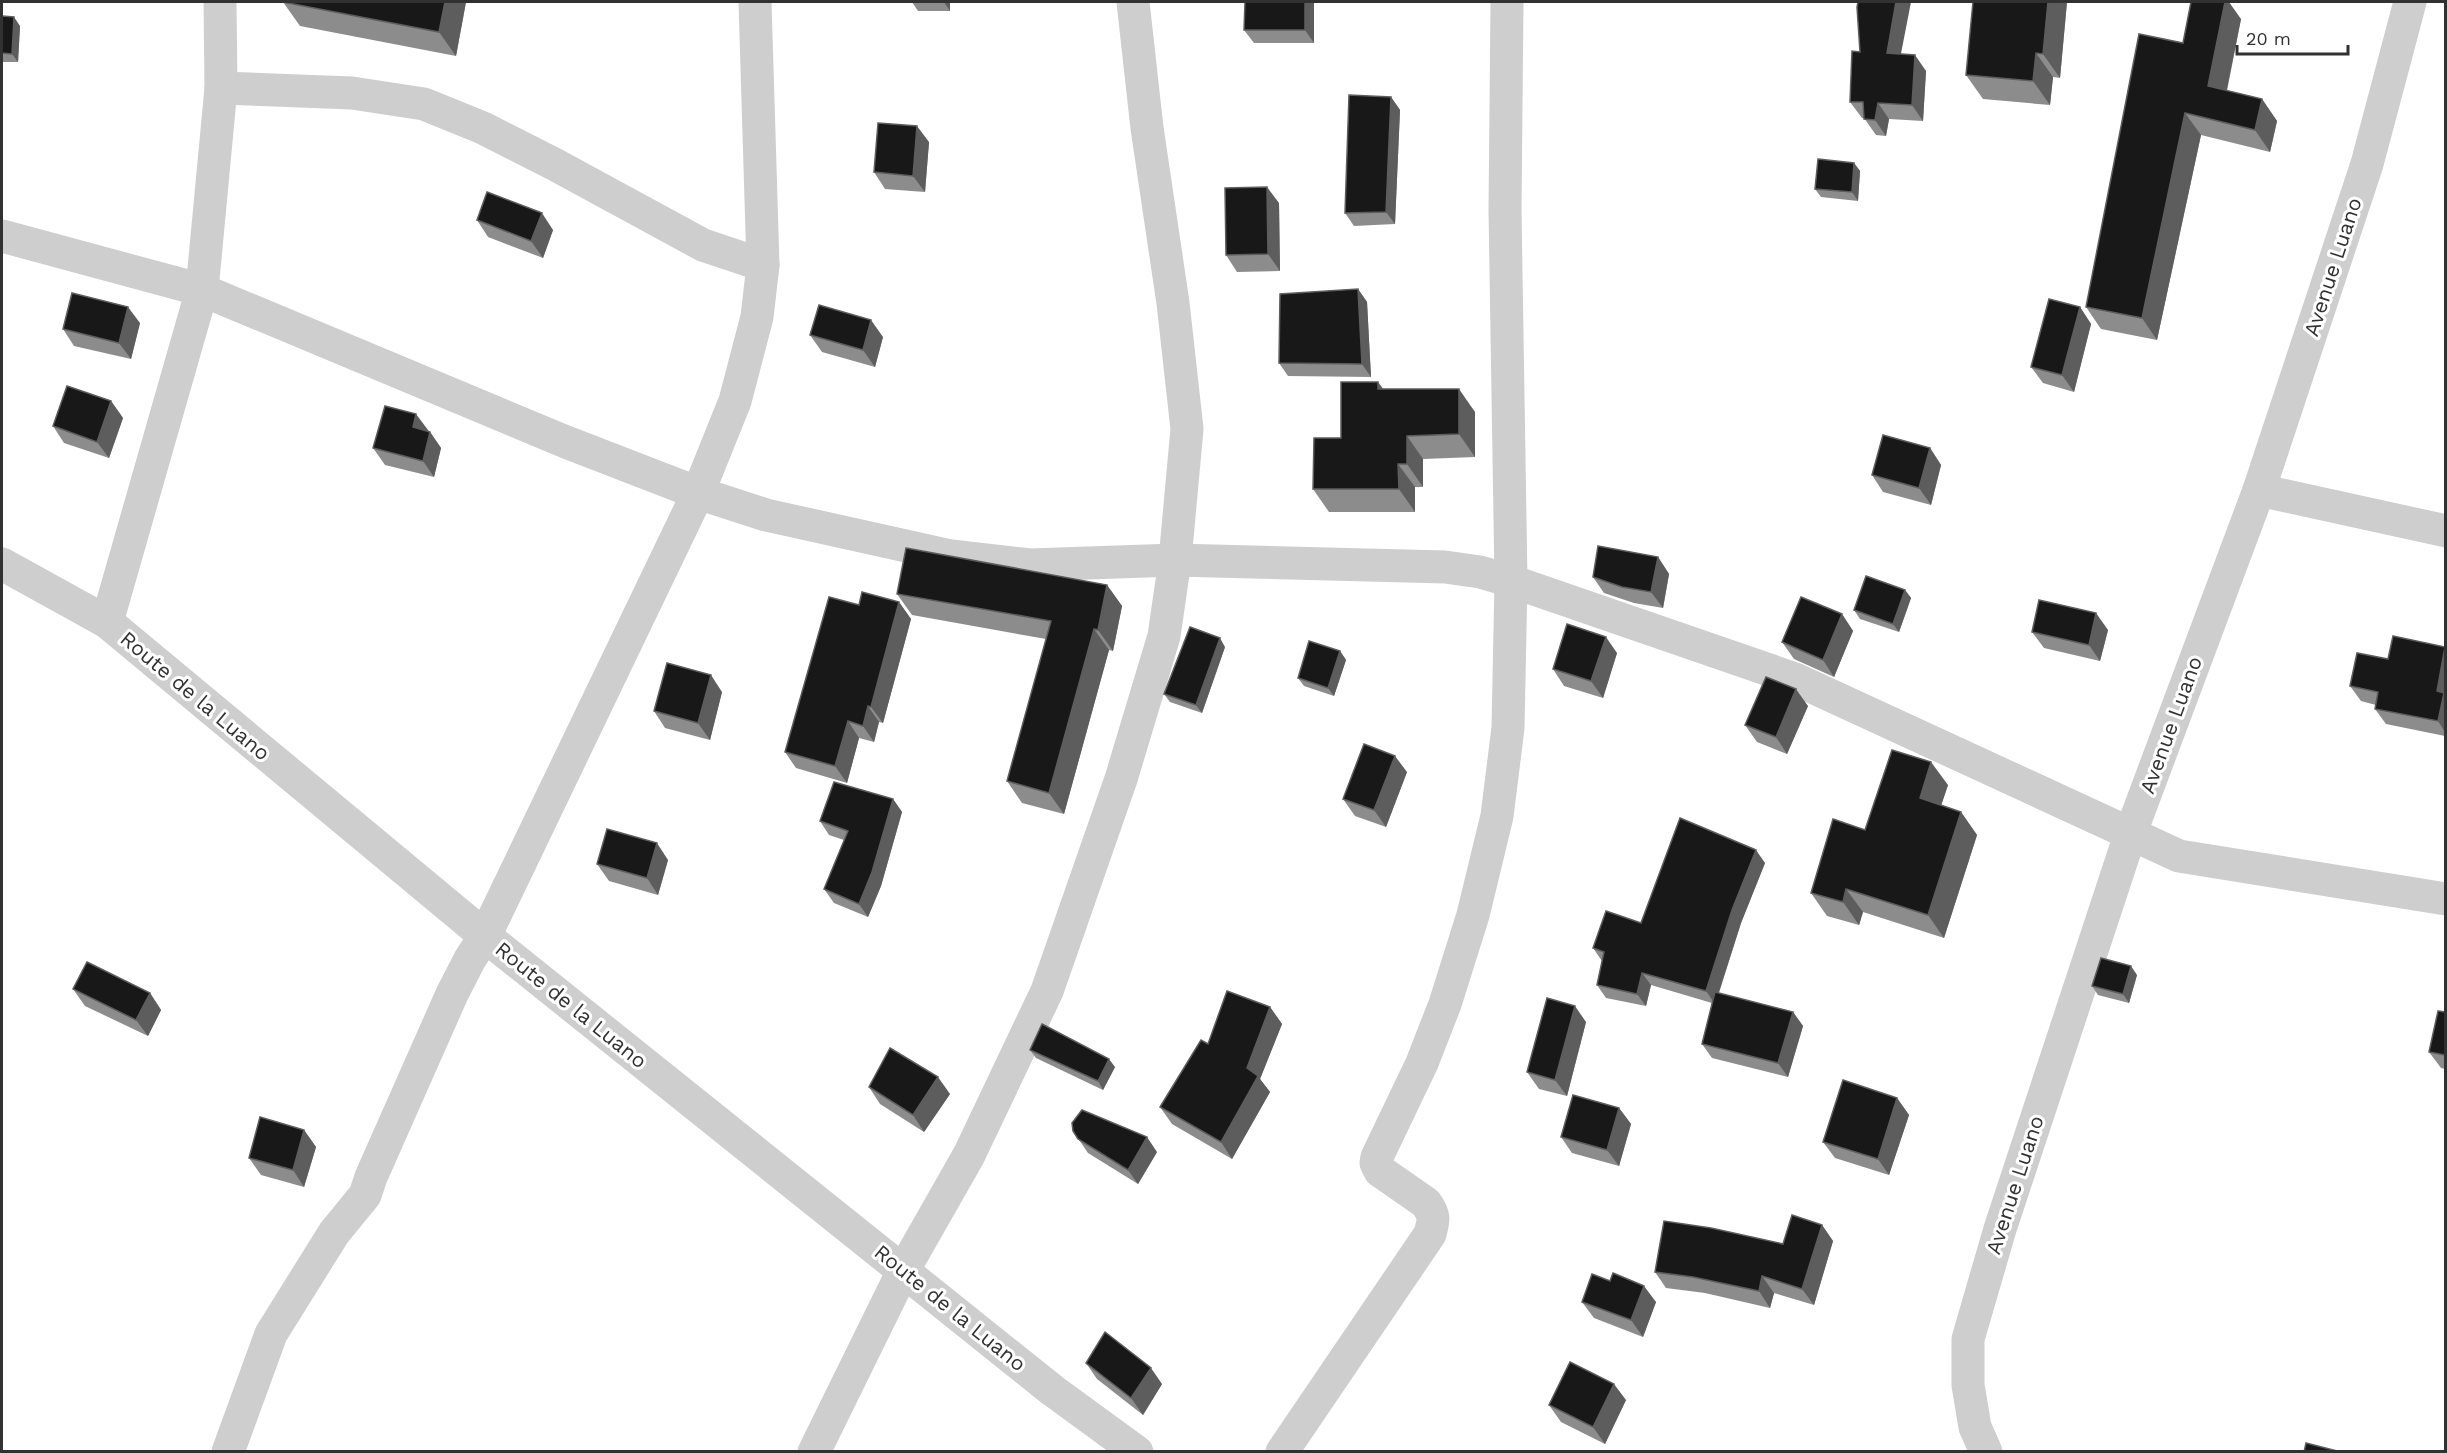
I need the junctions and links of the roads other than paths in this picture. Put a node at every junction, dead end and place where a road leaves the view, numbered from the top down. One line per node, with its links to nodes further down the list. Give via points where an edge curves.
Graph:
1 (220, 2): 6 (street)
2 (755, 2): 8 (street)
3 (1133, 2): 13 (street, via 1186,429)
4 (1507, 2): 15 (street, via 1505,210)
5 (2410, 2): 10 (street, Avenue Luano, via 2367,164)
6 (221, 88): 8 (street, via 352,93 424,104 554,164 703,246); 9 (street)
7 (2, 236): 9 (street)
8 (763, 265): 11 (street, via 758,317 735,401)
9 (202, 290): 11 (street); 16 (street)
10 (2259, 490): 12 (street); 17 (street, Avenue Luano)
11 (698, 493): 13 (street, via 766,515 951,556 1030,565); 19 (street)
12 (2445, 531)
13 (1175, 560): 15 (street, via 1445,567); 20 (street, via 1164,636 1121,779 1047,991 969,1155)
14 (2, 564): 16 (street, Route de la Luano)
15 (1511, 580): 17 (street, via 1795,679); 24 (street, via 1508,728 1497,816 1473,915 1445,1004 1376,1163 1380,1171 1426,1203 1434,1220 1430,1233)
16 (107, 622): 19 (street, Route de la Luano)
17 (2131, 832): 18 (street, via 2198,861); 25 (street, Avenue Luano, via 2000,1229 1968,1339 1975,1427)
18 (2445, 899)
19 (485, 936): 20 (street, Route de la Luano); 21 (street, via 439,1023 365,1195 334,1233 271,1334)
20 (903, 1271): 22 (street); 23 (street, Route de la Luano)
21 (228, 1452)
22 (814, 1452)
23 (1137, 1452)
24 (1282, 1452)
25 (1986, 1452)

